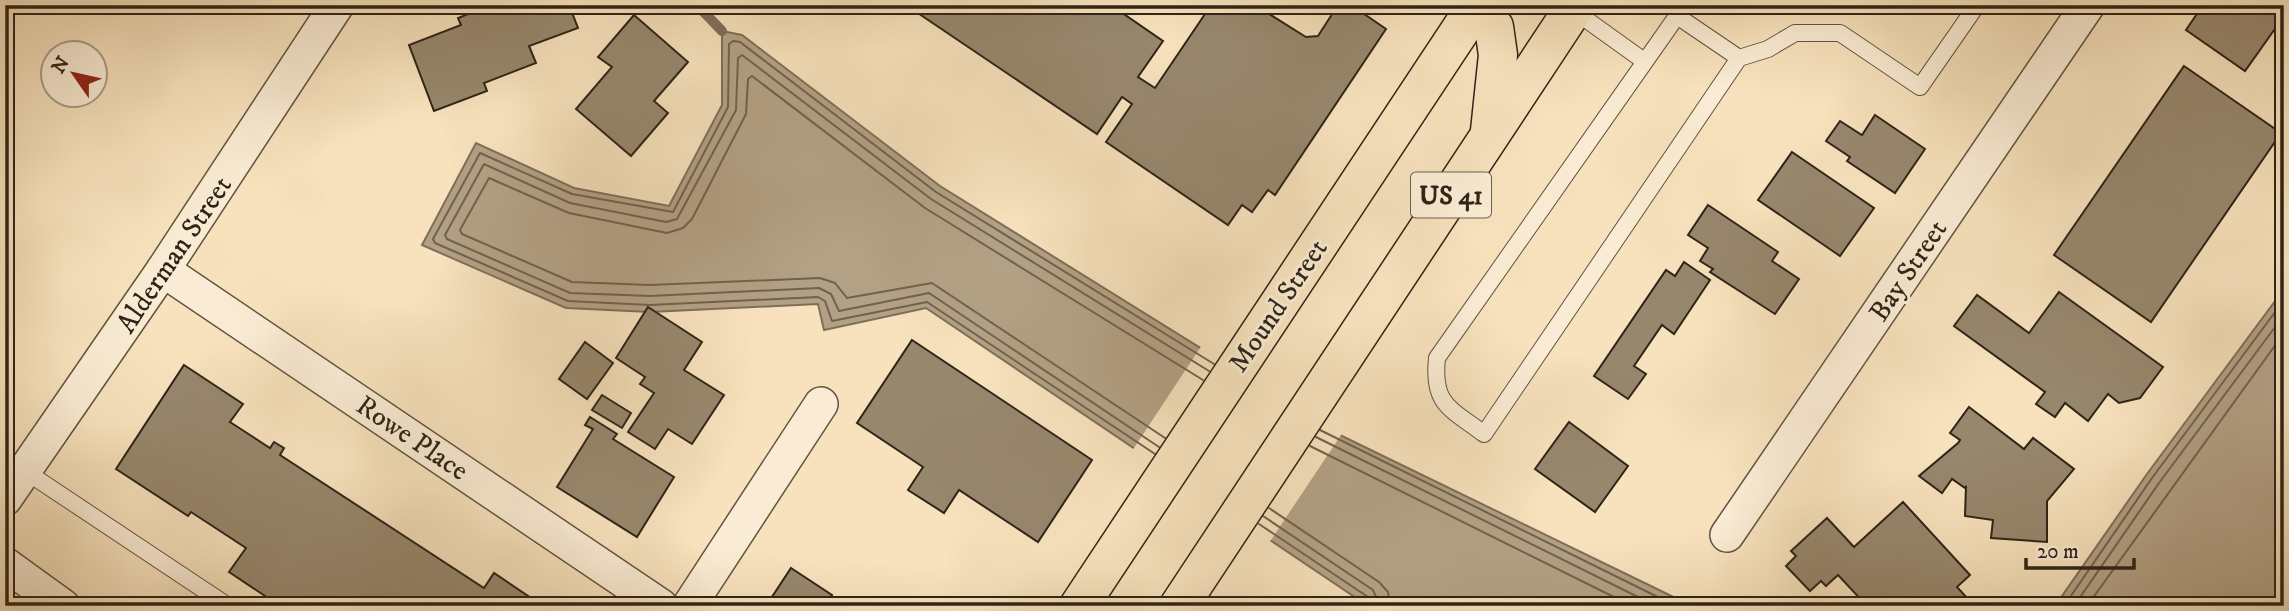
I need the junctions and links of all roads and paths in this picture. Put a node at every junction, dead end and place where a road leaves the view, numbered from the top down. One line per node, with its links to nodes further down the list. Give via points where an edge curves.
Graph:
1 (1977, 5): 6 (lane, via 1920,87 1840,33 1795,33 1768,49)
2 (2087, 5): 13 (street, Bay Street)
3 (1475, 6): 8 (main road, via 1494,27 1498,55); 19 (main road, Mound Street / US 41)
4 (1574, 7): 7 (lane); 8 (main road, US 41)
5 (328, 9): 9 (street, Alderman Street)
6 (1738, 58): 7 (lane, via 1677,16); 7 (lane, via 1484,435 1442,403 1435,379 1437,358)
7 (1644, 61)
8 (1489, 137): 20 (main road, US 41)
9 (163, 270): 11 (street, Alderman Street); 17 (street, Rowe Place)
10 (821, 404): 18 (street)
11 (25, 471): 12 (street, Alderman Street); 16 (lane)
12 (5, 499)
13 (1727, 534)
14 (5, 565): 15 (street)
15 (63, 606)
16 (228, 606)
17 (661, 606)
18 (689, 606)
19 (1079, 606)
20 (1179, 606)

